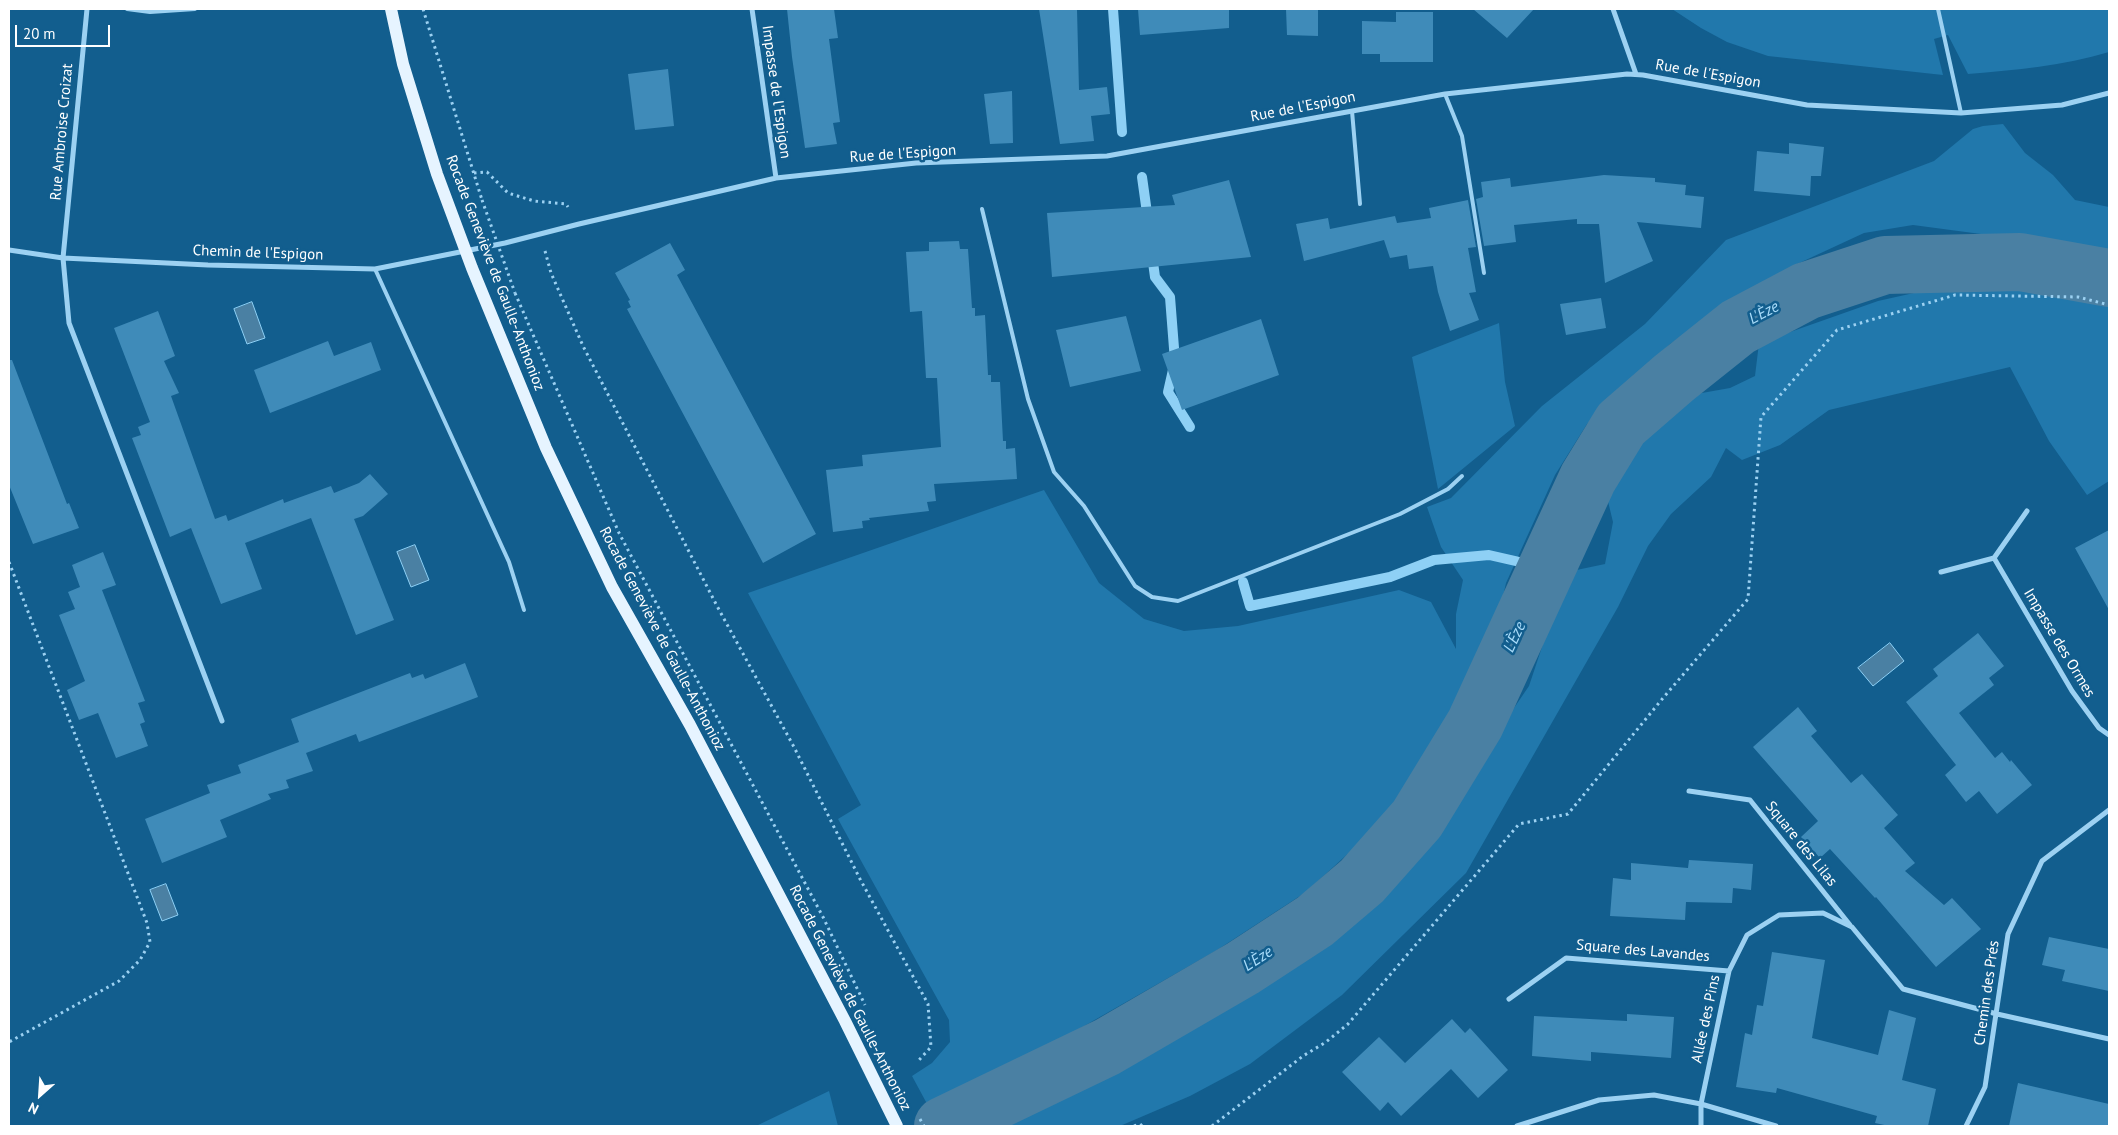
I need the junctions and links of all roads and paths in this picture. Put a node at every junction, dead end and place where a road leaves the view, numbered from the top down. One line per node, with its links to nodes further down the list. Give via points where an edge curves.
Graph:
1 (86, 9): 23 (street, Rue Ambroise Croizat)
2 (127, 9): 9 (lane)
3 (195, 9): 9 (lane)
4 (392, 9): 46 (main road, Rocade Geneviève de Gaulle-Anthonioz, via 403,64 437,174 546,448 612,587 690,725)
5 (423, 9): 15 (path)
6 (752, 9): 16 (street, Impasse de l'Espigon)
7 (1613, 9): 10 (street)
8 (1938, 9): 14 (lane)
9 (150, 10)
10 (1636, 74): 12 (street, Rue de l'Espigon); 14 (street, Rue de l'Espigon, via 1807,104)
11 (2109, 93): 14 (street, Rue de l'Espigon, via 2062,105)
12 (1445, 94): 13 (street, Rue de l'Espigon); 25 (lane, via 1462,136)
13 (1352, 111): 16 (street, Rue de l'Espigon, via 1107,156 916,163); 17 (lane)
14 (1961, 113)
15 (474, 173): 19 (path, via 487,172 508,193 534,201 566,204); 40 (path, bridge, via 515,293 619,533 823,917)
16 (776, 178): 19 (street, Rue de l'Espigon)
17 (1360, 204)
18 (982, 208): 27 (lane, via 1028,399 1054,472 1084,506 1135,586 1152,597 1178,601 1400,514 1448,489)
19 (579, 224): 20 (street, Rue de l'Espigon)
20 (540, 234): 21 (street, Rue de l'Espigon); 44 (path, via 551,273 583,346 928,1004 931,1047)
21 (506, 243): 24 (street, Chemin de l'Espigon)
22 (9, 250): 23 (street, Chemin de l'Espigon)
23 (63, 258): 24 (street, Chemin de l'Espigon); 33 (street, Rue Ambroise Croizat, via 69,323)
24 (374, 269): 32 (lane, via 509,562)
25 (1484, 273)
26 (2109, 305): 49 (path, via 2078,297 1955,295 1837,330 1761,417 1748,599 1568,814 1520,824 1348,1024)
27 (1462, 476)
28 (2027, 511): 29 (street)
29 (1994, 558): 31 (street); 34 (street, Impasse des Ormes, via 2072,691 2099,728)
30 (9, 562): 43 (path, via 147,923 150,942 140,960 120,981)
31 (1941, 572)
32 (524, 610)
33 (222, 721)
34 (2109, 735)
35 (1690, 791): 37 (street, Square des Lilas, via 1750,800)
36 (2109, 810): 41 (street, Chemin des Prés, via 2042,860 2008,934)
37 (1852, 927): 38 (street, Allée des Pins, via 1823,913 1779,915 1747,935); 41 (street, Allée des Pins, via 1904,989)
38 (1729, 971): 39 (street, Square des Lavandes, via 1566,958); 45 (street, Allée des Pins)
39 (1510, 998)
40 (867, 1008)
41 (1997, 1014): 42 (street, Allée des Pins); 53 (street, Chemin des Prés, via 1985,1087)
42 (2109, 1039)
43 (9, 1042)
44 (919, 1060)
45 (1701, 1104): 50 (street, via 1654,1095 1599,1100); 51 (street, Allée des Pins); 52 (street)
46 (897, 1126)
47 (1134, 1126): 48 (path)
48 (1142, 1126)
49 (1212, 1126)
50 (1517, 1126)
51 (1701, 1126)
52 (1776, 1126)
53 (1966, 1126)

